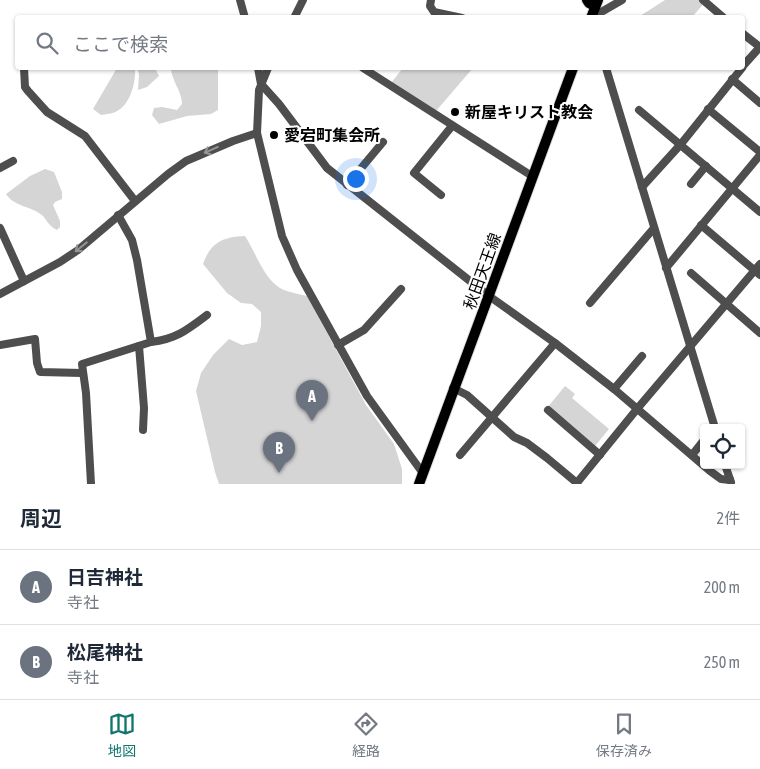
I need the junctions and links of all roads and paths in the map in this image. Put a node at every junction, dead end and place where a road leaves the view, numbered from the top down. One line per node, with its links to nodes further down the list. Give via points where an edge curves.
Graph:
1 (240, 0): 7 (street)
2 (303, 0): 8 (street)
3 (431, 0): 9 (street, via 434,12)
4 (622, 0): 6 (street, via 603,11)
5 (703, 0): 10 (street)
6 (593, 8)
7 (244, 15)
8 (296, 15)
9 (448, 15)
10 (720, 15)
11 (745, 35): 12 (street)
12 (760, 47): 13 (street)
13 (745, 64)
14 (24, 70): 40 (street, via 28,91 47,112 85,136)
15 (258, 70): 22 (street)
16 (267, 70): 22 (street)
17 (366, 70): 26 (street)
18 (572, 70): 34 (main road, 秋田天王線)
19 (607, 70): 37 (street)
20 (740, 70): 21 (street)
21 (732, 79): 23 (street); 24 (street)
22 (261, 84): 27 (street); 36 (street, via 326,168)
23 (760, 103)
24 (708, 109): 29 (street); 30 (street)
25 (639, 110): 29 (street)
26 (452, 126): 34 (street); 39 (street, via 414,173)
27 (256, 133): 40 (street, one-way to 40, via 186,161); 61 (street, via 282,236)
28 (383, 142): 36 (street)
29 (681, 144): 32 (street); 37 (street)
30 (760, 154): 38 (street)
31 (13, 161): 33 (street)
32 (706, 166): 35 (street); 38 (street)
33 (0, 168)
34 (532, 176): 53 (main road, 秋田天王線)
35 (691, 184)
36 (347, 186): 53 (street)
37 (642, 187): 45 (street)
38 (733, 188): 41 (street); 43 (street)
39 (441, 195)
40 (135, 201): 42 (street)
41 (760, 212)
42 (118, 215): 50 (street, one-way to 50, via 78,250); 58 (street, via 132,240)
43 (701, 225): 47 (street); 49 (street)
44 (0, 228): 50 (street)
45 (654, 228): 47 (street); 54 (street)
46 (760, 264): 49 (street)
47 (666, 268): 62 (street)
48 (691, 273): 55 (street)
49 (757, 273): 55 (street)
50 (24, 281): 52 (street)
51 (401, 289): 61 (street, via 364,330)
52 (0, 294)
53 (489, 296): 59 (street); 66 (main road, 秋田天王線)
54 (590, 303)
55 (726, 303): 57 (street); 62 (street)
56 (208, 315): 58 (street, via 184,333)
57 (760, 333)
58 (151, 342): 63 (street)
59 (555, 343): 67 (street); 70 (street)
60 (0, 345): 65 (street, via 35,339 40,372)
61 (338, 345): 78 (street, via 367,396)
62 (691, 345): 68 (street); 71 (street)
63 (139, 346): 65 (street, via 82,364); 72 (street)
64 (642, 356): 67 (street)
65 (82, 373): 81 (street)
66 (454, 388): 70 (street, via 467,395); 78 (main road, 秋田天王線)
67 (614, 389): 68 (street)
68 (637, 409): 74 (street); 76 (street)
69 (548, 410): 76 (street)
70 (492, 418): 75 (street); 80 (street, via 514,438 527,443)
71 (714, 424)
72 (143, 430)
73 (700, 445): 74 (street)
74 (692, 454): 79 (street, via 721,479)
75 (460, 455)
76 (600, 455): 80 (street)
77 (727, 469): 79 (street)
78 (422, 472): 82 (main road, 秋田天王線)
79 (731, 482)
80 (577, 483)
81 (91, 484)
82 (419, 484)

